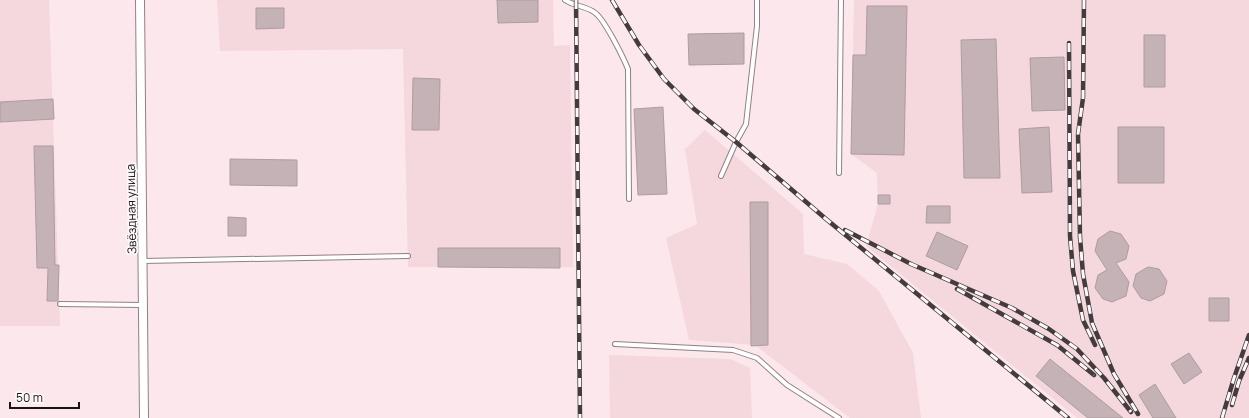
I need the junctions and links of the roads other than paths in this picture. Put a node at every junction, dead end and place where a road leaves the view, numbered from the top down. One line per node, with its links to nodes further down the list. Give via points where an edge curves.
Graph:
1 (140, 0): 9 (street, Звёздная улица)
2 (565, 0): 7 (lane, via 596,12 628,69)
3 (757, 0): 6 (lane, via 746,124)
4 (841, 0): 5 (lane)
5 (839, 173)
6 (721, 176)
7 (628, 200)
8 (408, 256): 9 (lane)
9 (143, 261): 11 (street, Звёздная улица)
10 (60, 304): 11 (lane)
11 (144, 305): 13 (street, Звёздная улица)
12 (615, 344): 14 (lane, via 733,350 757,358 788,385)
13 (144, 418)
14 (839, 418)

